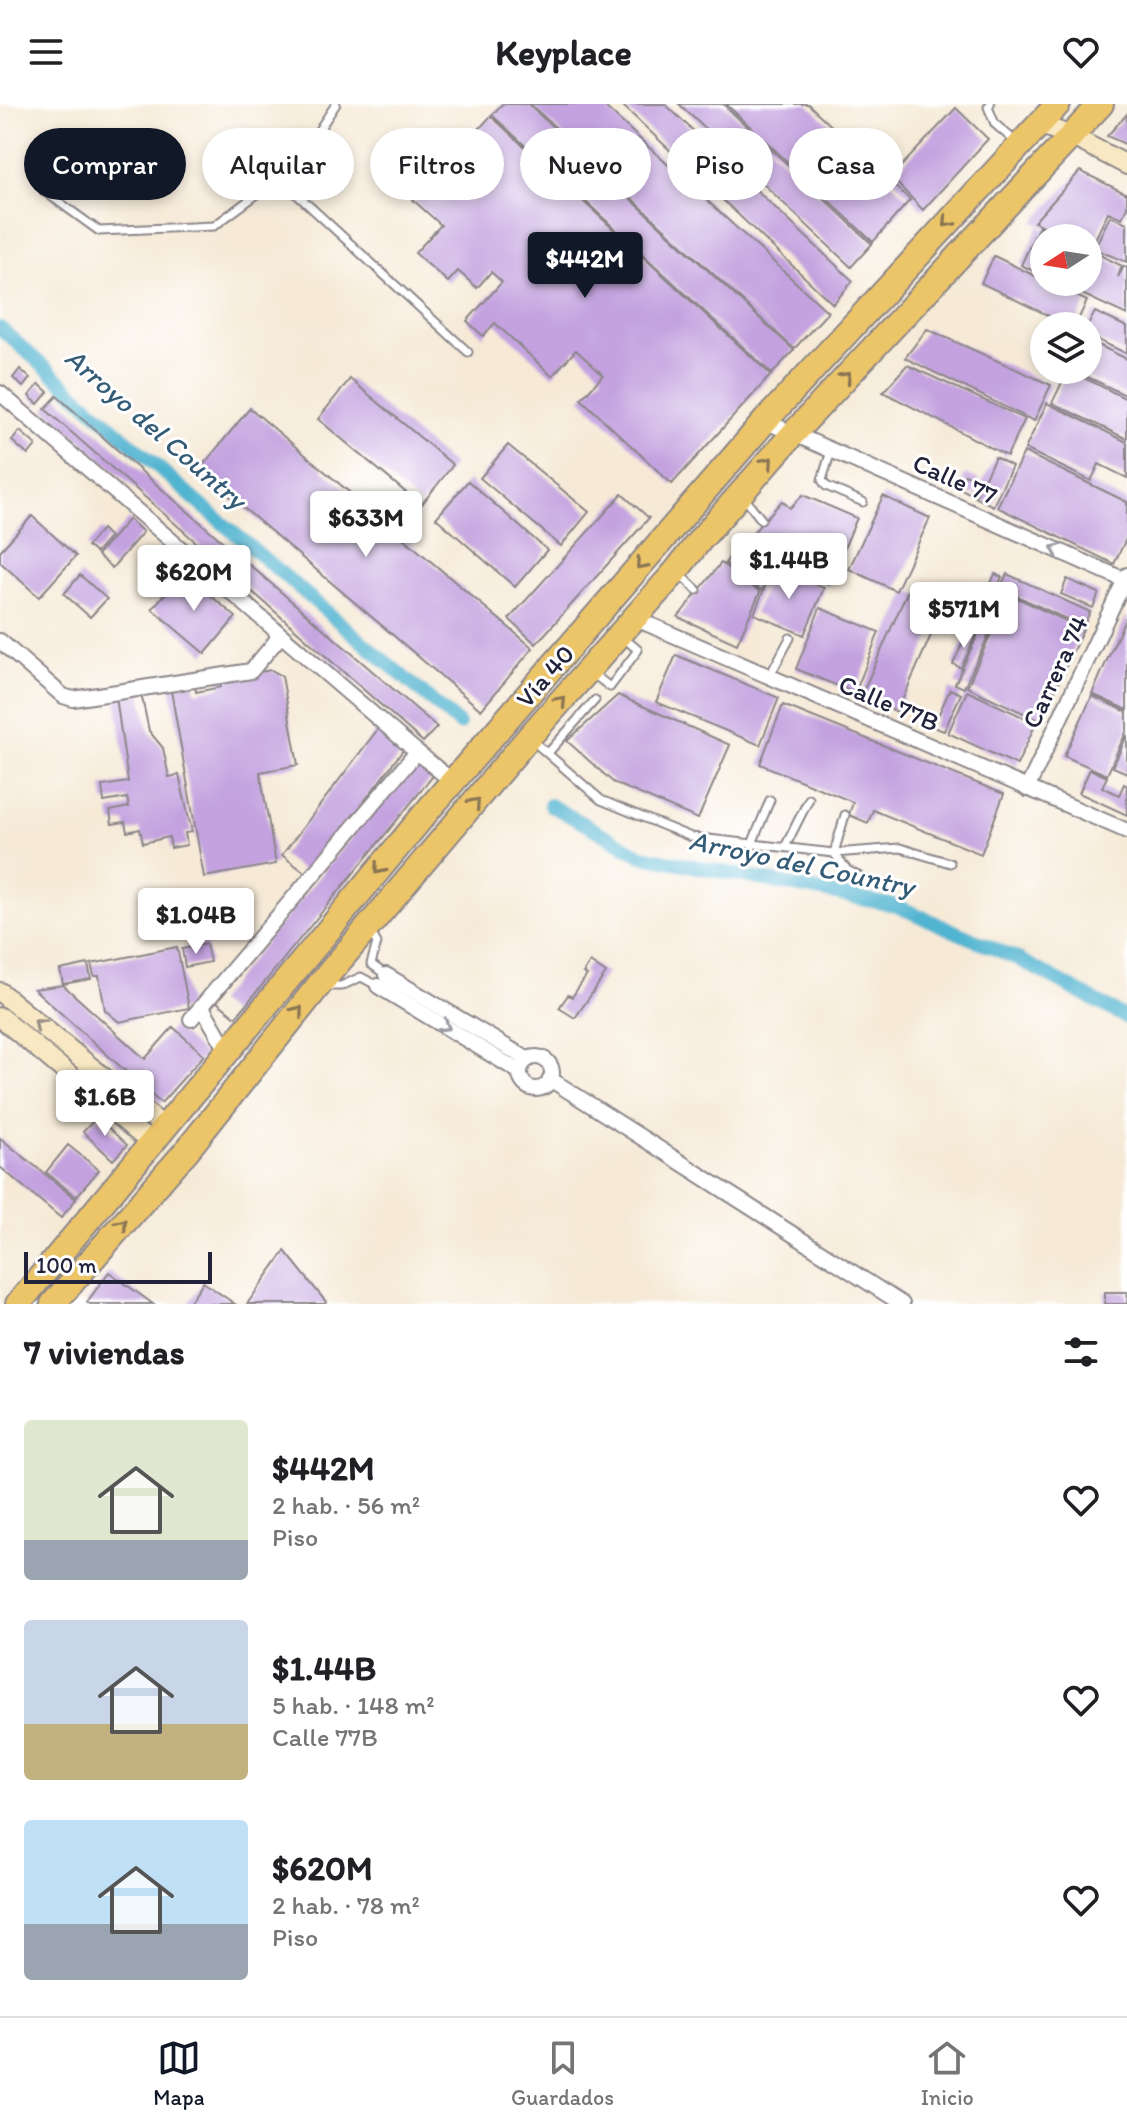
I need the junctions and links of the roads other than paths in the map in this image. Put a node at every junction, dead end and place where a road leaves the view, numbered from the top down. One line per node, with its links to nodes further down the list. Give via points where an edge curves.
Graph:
1 (336, 104): 6 (lane)
2 (990, 104): 8 (lane, via 995,124)
3 (1058, 104): 5 (highway, Vía 40)
4 (1101, 104): 7 (highway, Vía 40)
5 (1039, 124): 7 (main road); 8 (highway, Vía 40)
6 (320, 128)
7 (1071, 136): 9 (main road); 16 (highway, Vía 40, one-way to 7)
8 (1020, 145): 15 (highway, Vía 40, one-way to 15)
9 (1127, 165)
10 (56, 200): 11 (lane, via 99,231 214,226)
11 (249, 200)
12 (303, 200): 13 (lane)
13 (468, 352)
14 (0, 393): 27 (street)
15 (765, 421): 16 (street, Calle 77); 21 (highway, Vía 40)
16 (793, 434): 17 (street, Calle 77); 18 (highway, Vía 40, one-way to 16)
17 (831, 451): 19 (lane, via 822,480); 24 (street, Calle 77, one-way to 17)
18 (741, 494): 20 (lane); 22 (highway, Vía 40)
19 (863, 502)
20 (761, 519)
21 (678, 521): 22 (highway); 35 (highway, Vía 40, one-way to 35)
22 (700, 540): 23 (highway, Vía 40)
23 (676, 571): 25 (lane); 26 (highway, Vía 40)
24 (1126, 578): 36 (street, Carrera 74)
25 (697, 590)
26 (626, 626): 30 (street, Calle 77B); 32 (highway, Vía 40, one-way to 26)
27 (277, 632): 29 (street, via 277,640 251,671 73,699); 33 (street)
28 (790, 638): 30 (lane)
29 (0, 641)
30 (769, 677): 36 (street, Calle 77B)
31 (595, 700): 34 (lane)
32 (529, 737): 34 (lane); 41 (highway, Vía 40, one-way to 32)
33 (417, 752): 35 (street); 54 (street)
34 (548, 753): 43 (lane, via 601,800 691,837)
35 (448, 778): 39 (highway, Vía 40)
36 (1027, 789): 42 (street, Calle 77B)
37 (809, 799): 44 (lane)
38 (770, 800): 43 (lane)
39 (429, 809): 41 (highway); 57 (highway, Vía 40, one-way to 57)
40 (845, 815): 45 (lane)
41 (452, 829): 48 (highway, Vía 40)
42 (1127, 831)
43 (752, 844): 44 (lane)
44 (785, 847): 45 (lane)
45 (834, 853): 46 (lane, via 900,848); 47 (lane, via 847,870)
46 (950, 863)
47 (866, 880)
48 (368, 928): 49 (lane, via 377,943); 52 (highway, Vía 40)
49 (371, 964): 50 (lane); 51 (lane)
50 (361, 977): 51 (lane); 52 (lane, via 341,986)
51 (382, 980): 58 (street)
52 (319, 985): 59 (highway, Vía 40, one-way to 52)
53 (0, 992): 61 (main road, one-way to 53)
54 (202, 1007): 56 (street); 57 (street)
55 (0, 1017): 61 (main road)
56 (191, 1019)
57 (223, 1044): 59 (highway); 61 (highway, Vía 40)
58 (524, 1066): 60 (street, via 537,1057 546,1061); 60 (street, via 526,1085 535,1089)
59 (249, 1071): 62 (highway, Vía 40, one-way to 59, via 188,1149)
60 (550, 1079): 63 (street)
61 (157, 1135): 62 (highway, Vía 40)
62 (37, 1301)
63 (902, 1304)

